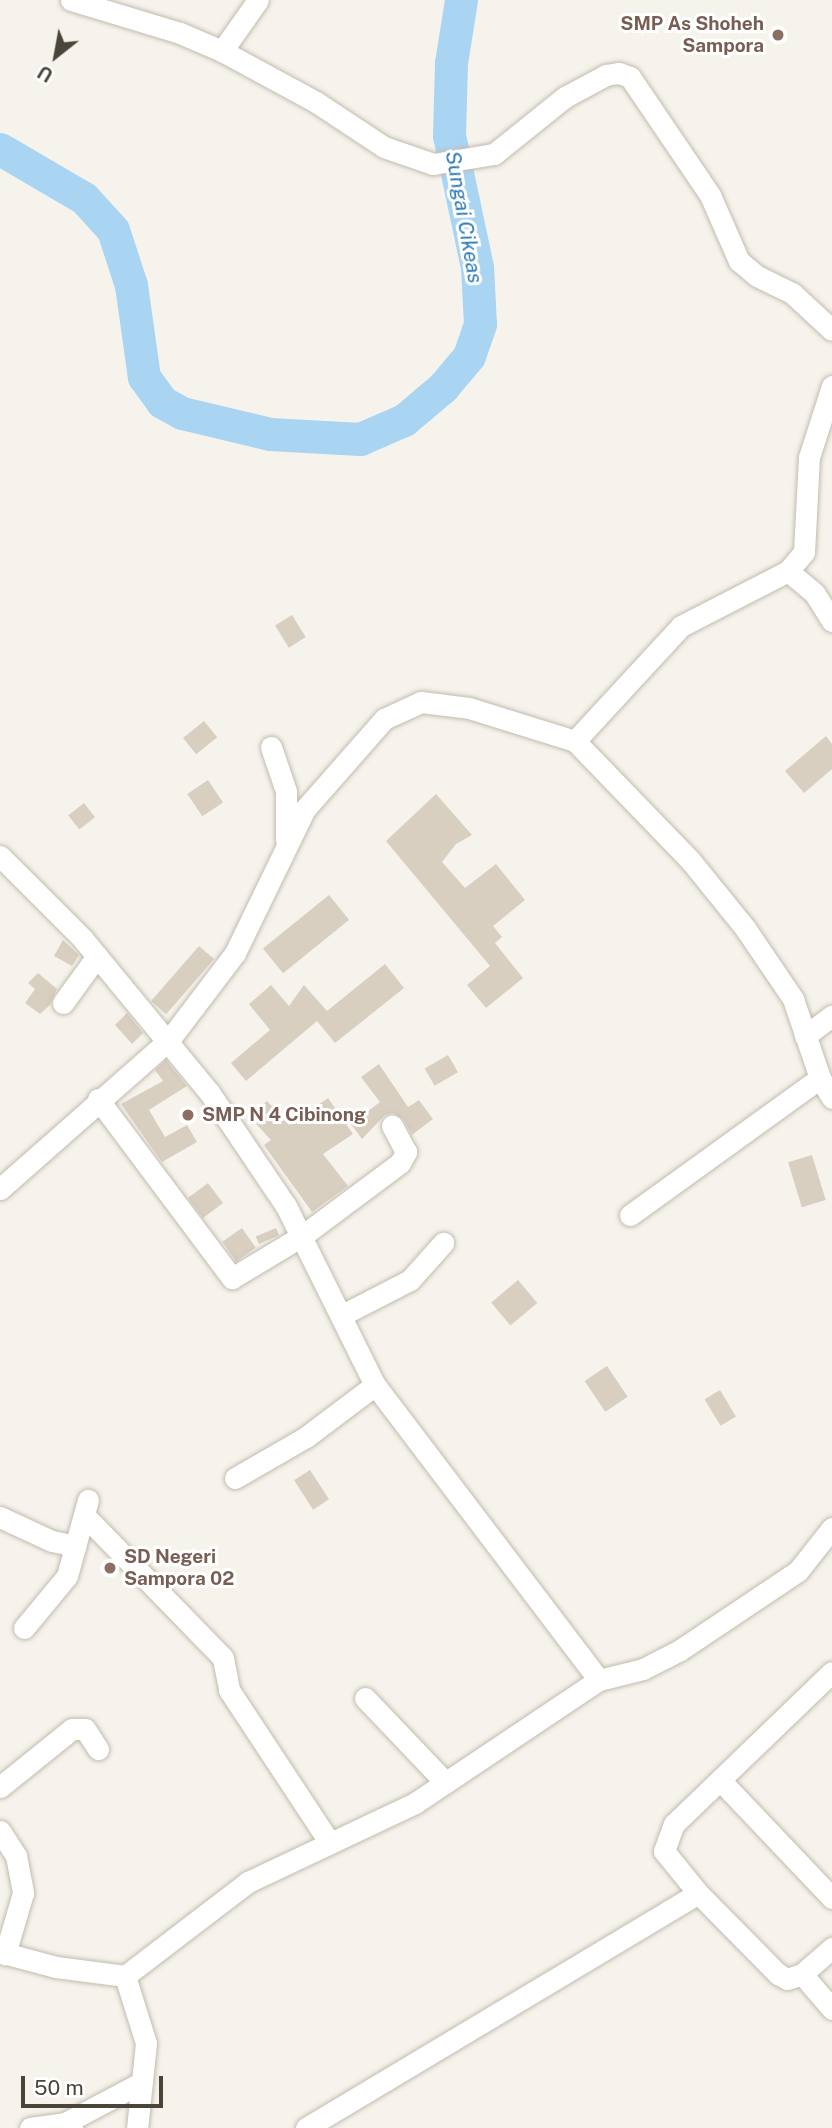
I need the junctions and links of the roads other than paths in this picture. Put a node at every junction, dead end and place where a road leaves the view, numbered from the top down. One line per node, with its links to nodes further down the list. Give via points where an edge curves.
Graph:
1 (71, 0): 3 (street, via 180,33)
2 (258, 0): 3 (street)
3 (222, 51): 4 (street, via 316,102 384,147 433,164 494,154 565,97 606,75 631,77 710,195 740,261 757,276 792,293)
4 (832, 330)
5 (832, 386): 6 (street, via 810,457 804,552)
6 (788, 571): 7 (street, via 815,594); 8 (street, via 681,626)
7 (832, 621)
8 (575, 741): 10 (street, via 442,702 401,708 332,774); 15 (street, via 681,851 745,928 784,982)
9 (271, 747): 10 (street, via 286,790)
10 (286, 842): 16 (street, via 234,953)
11 (0, 856): 12 (street)
12 (97, 956): 13 (street); 16 (street)
13 (63, 1003)
14 (832, 1016): 15 (street)
15 (805, 1036): 17 (street)
16 (169, 1040): 19 (street); 23 (street, via 241,1137)
17 (820, 1078): 18 (street); 22 (street)
18 (832, 1098)
19 (98, 1099): 21 (street); 23 (street, via 227,1275 238,1278)
20 (392, 1126): 23 (street, via 405,1146 404,1158)
21 (0, 1189)
22 (630, 1215)
23 (302, 1237): 25 (street)
24 (443, 1242): 25 (street, via 410,1280)
25 (341, 1315): 26 (street)
26 (376, 1385): 27 (street, via 295,1444); 33 (street)
27 (235, 1478)
28 (0, 1517): 30 (street, via 52,1541)
29 (832, 1528): 33 (street, via 798,1571 680,1650 643,1669)
30 (75, 1546): 31 (street, via 61,1586); 40 (street, via 86,1507 223,1658 229,1690)
31 (24, 1628)
32 (832, 1672): 36 (street)
33 (598, 1680): 37 (street)
34 (365, 1698): 37 (street)
35 (98, 1749): 38 (street, via 85,1729 72,1729)
36 (720, 1780): 41 (street, via 666,1837 664,1851 670,1865); 42 (street)
37 (446, 1783): 40 (street, via 384,1820)
38 (0, 1787)
39 (0, 1831): 44 (street, via 16,1856 22,1884)
40 (330, 1843): 46 (street, via 248,1882)
41 (698, 1893): 45 (street, via 778,1974 786,1979); 52 (street)
42 (832, 1898)
43 (832, 1948): 45 (street)
44 (3, 1953): 46 (street)
45 (802, 1974): 47 (street)
46 (125, 1976): 48 (street, via 146,2043)
47 (832, 2008)
48 (142, 2082): 49 (street); 51 (street)
49 (69, 2125): 50 (street)
50 (30, 2128)
51 (137, 2128)
52 (306, 2128)

